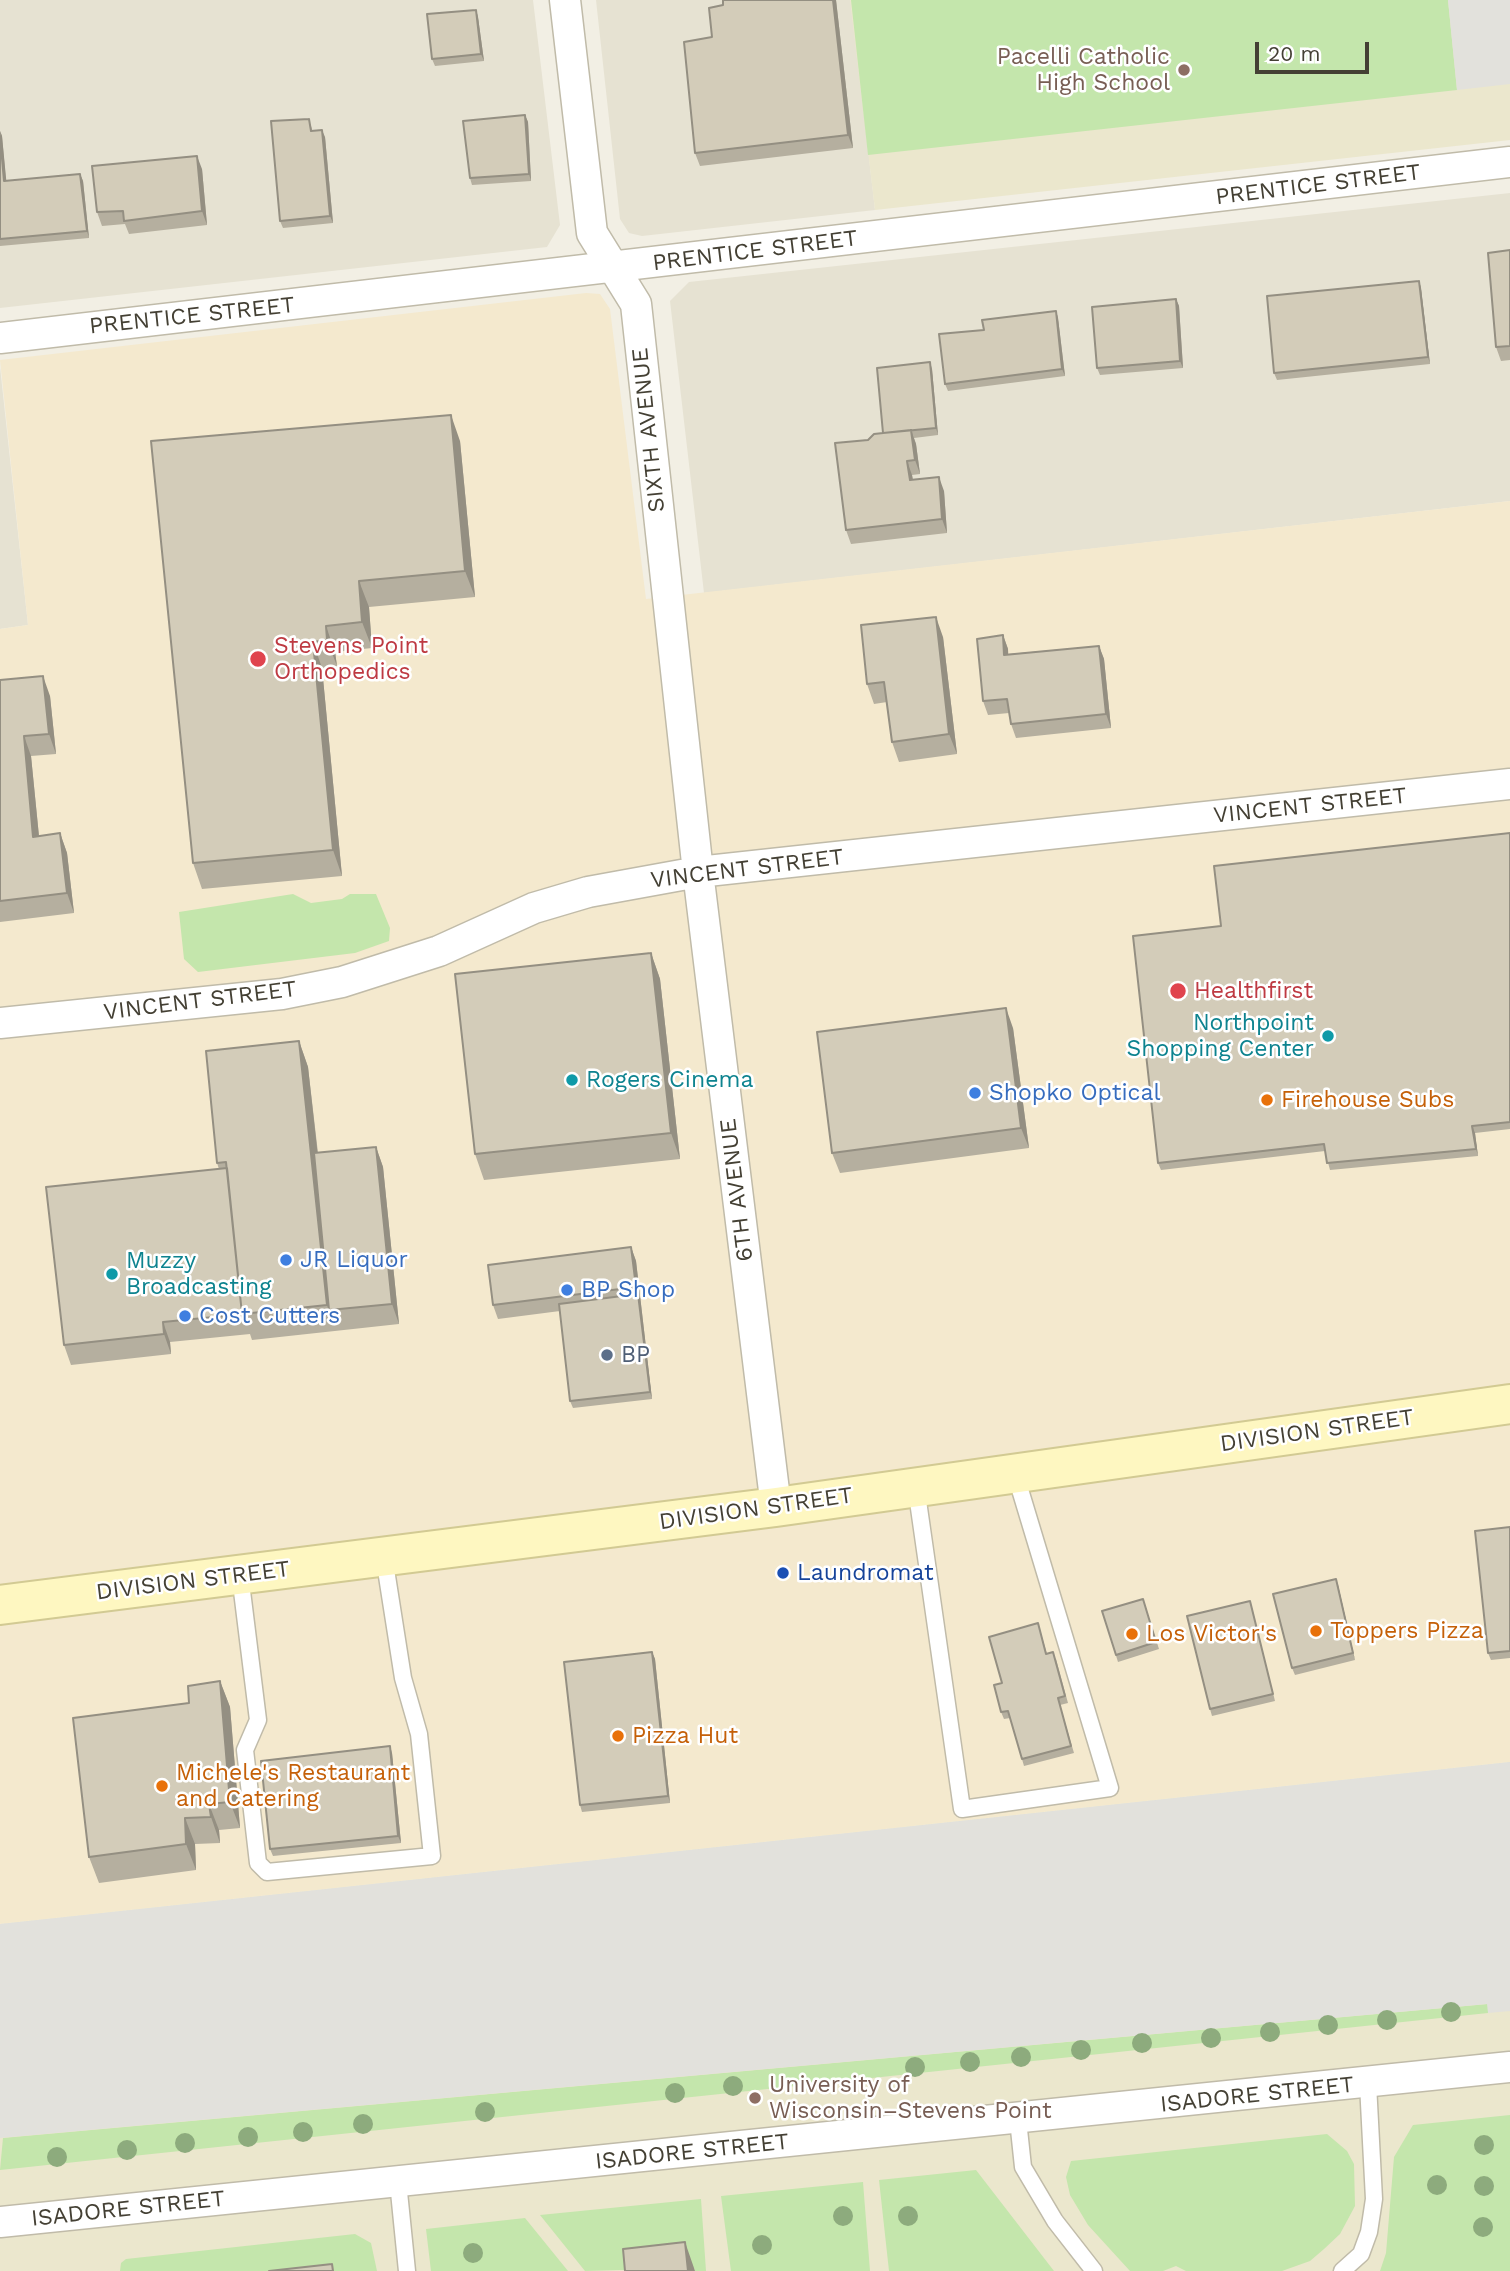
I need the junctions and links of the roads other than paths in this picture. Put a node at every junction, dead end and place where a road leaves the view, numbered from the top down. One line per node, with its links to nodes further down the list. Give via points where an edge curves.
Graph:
1 (565, 0): 3 (street, SIXTH AVENUE, via 592,233)
2 (1510, 162): 3 (street, PRENTICE STREET)
3 (615, 267): 4 (street, PRENTICE STREET); 6 (street, SIXTH AVENUE, via 636,304)
4 (0, 338)
5 (1510, 784): 6 (street, VINCENT STREET)
6 (698, 872): 7 (street, VINCENT STREET, via 588,892 534,908 439,951 342,982 282,994); 11 (street, 6TH AVENUE)
7 (0, 1023)
8 (1510, 1404): 9 (main road, DIVISION STREET)
9 (1015, 1473): 10 (main road, DIVISION STREET); 10 (lane, via 1110,1788 962,1810)
10 (916, 1487): 11 (main road, DIVISION STREET)
11 (776, 1507): 12 (main road, DIVISION STREET)
12 (384, 1557): 13 (main road, DIVISION STREET); 13 (lane, via 403,1678 419,1734 432,1856 267,1872 258,1863 245,1750 258,1720)
13 (240, 1575): 14 (main road, DIVISION STREET)
14 (0, 1605)
15 (1510, 2067): 16 (street, ISADORE STREET)
16 (1368, 2084): 17 (street, ISADORE STREET); 22 (lane, via 1374,2199 1361,2254)
17 (1018, 2120): 18 (street, ISADORE STREET); 21 (lane, via 1023,2167 1055,2221)
18 (398, 2182): 19 (street, ISADORE STREET); 20 (lane)
19 (0, 2222)
20 (407, 2271)
21 (1094, 2271)
22 (1342, 2271)

